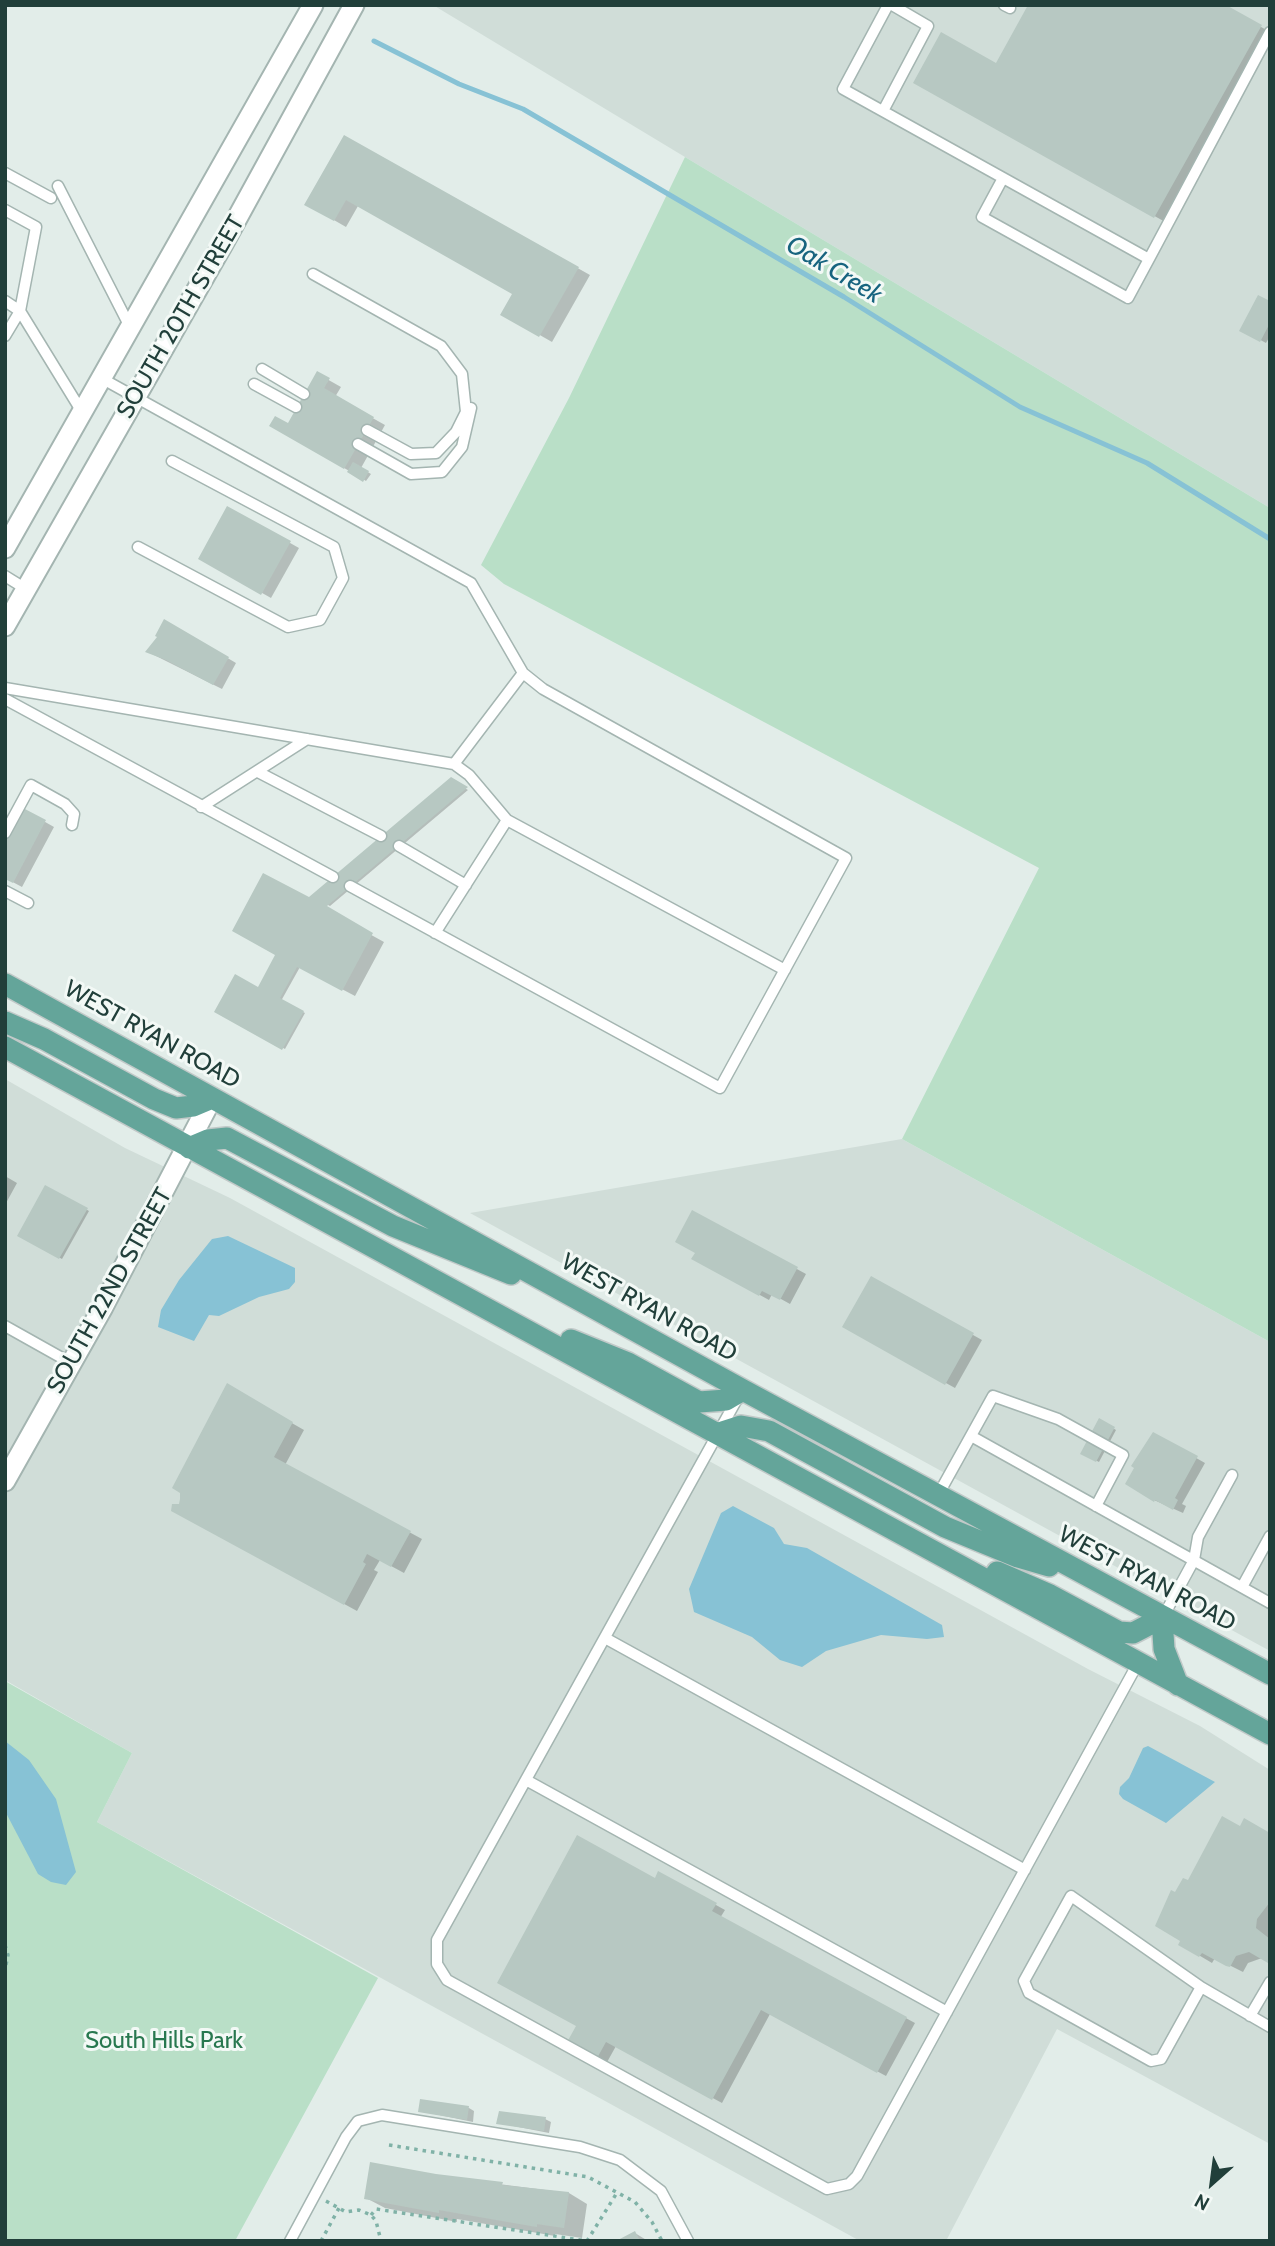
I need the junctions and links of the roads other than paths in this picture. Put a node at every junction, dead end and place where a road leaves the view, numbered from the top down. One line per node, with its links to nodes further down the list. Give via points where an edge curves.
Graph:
1 (313, 5): 15 (street, SOUTH 20TH STREET)
2 (354, 5): 22 (street, SOUTH 20TH STREET)
3 (890, 5): 5 (lane, via 928,26); 5 (lane, via 843,89)
4 (1270, 32): 11 (lane)
5 (883, 111): 7 (lane)
6 (5, 173): 9 (lane)
7 (1003, 178): 11 (lane); 11 (lane, via 982,217 1115,292 1128,298)
8 (58, 186): 15 (lane)
9 (51, 198)
10 (5, 210): 14 (lane, via 36,228)
11 (1149, 259)
12 (313, 274): 18 (lane, via 441,346)
13 (5, 301): 14 (lane)
14 (20, 311): 16 (lane); 24 (lane)
15 (130, 327): 19 (street, SOUTH 20TH STREET)
16 (5, 336)
17 (262, 369): 21 (lane)
18 (463, 374): 25 (lane, via 466,412 456,432 436,453 411,454); 26 (lane, via 472,412 462,447 442,472 411,474)
19 (101, 378): 22 (lane); 24 (street, SOUTH 20TH STREET)
20 (254, 384): 23 (lane)
21 (304, 394)
22 (136, 398): 31 (street, SOUTH 20TH STREET); 33 (lane, via 471,583)
23 (296, 407)
24 (82, 412): 29 (street, SOUTH 20TH STREET)
25 (367, 430)
26 (358, 444)
27 (172, 461): 28 (lane, via 334,547 343,578 320,620 288,627)
28 (138, 547)
29 (5, 548)
30 (5, 576): 31 (lane)
31 (26, 589): 32 (street, SOUTH 20TH STREET)
32 (5, 626)
33 (523, 673): 37 (lane); 51 (lane, via 543,689 846,858)
34 (5, 688): 36 (lane)
35 (5, 699): 39 (lane)
36 (307, 739): 37 (lane); 38 (lane)
37 (454, 764): 40 (lane)
38 (258, 772): 39 (lane); 43 (lane)
39 (201, 807): 45 (lane)
40 (507, 820): 46 (lane); 51 (lane)
41 (72, 824): 42 (lane, via 74,814 65,804 31,785)
42 (5, 833)
43 (381, 836)
44 (399, 846): 46 (lane)
45 (333, 877)
46 (466, 885): 50 (lane)
47 (350, 887): 50 (lane)
48 (5, 891): 49 (lane)
49 (28, 903)
50 (435, 933): 51 (lane, via 720,1088)
51 (785, 970)
52 (5, 984): 55 (main road, WEST RYAN ROAD)
53 (5, 1022): 55 (main road, via 176,1108)
54 (5, 1047): 56 (main road)
55 (212, 1098): 56 (street, SOUTH 22ND STREET); 57 (main road, WEST RYAN ROAD)
56 (189, 1148): 57 (main road, via 227,1138 393,1226 498,1270); 58 (main road); 60 (street, SOUTH 22ND STREET)
57 (554, 1286): 61 (main road, WEST RYAN ROAD)
58 (514, 1323): 61 (main road, via 628,1363 699,1402 726,1400); 62 (main road)
59 (5, 1326): 60 (lane)
60 (71, 1363): 65 (street, SOUTH 22ND STREET)
61 (743, 1390): 62 (lane); 66 (main road, WEST RYAN ROAD)
62 (719, 1433): 69 (main road); 71 (main road, via 741,1426 769,1431 945,1527 1018,1557); 75 (lane)
63 (971, 1436): 66 (lane); 67 (lane); 67 (lane, via 993,1396 1058,1419 1123,1455)
64 (1232, 1475): 70 (lane, via 1198,1537)
65 (5, 1481)
66 (938, 1496): 71 (main road, WEST RYAN ROAD)
67 (1096, 1506): 70 (lane)
68 (1270, 1536): 72 (lane)
69 (933, 1550): 74 (main road, via 1017,1580 1119,1632 1133,1633); 76 (main road)
70 (1194, 1560): 72 (lane); 74 (lane)
71 (1085, 1576): 74 (main road, WEST RYAN ROAD)
72 (1242, 1587): 73 (lane)
73 (1270, 1603)
74 (1162, 1618): 77 (main road, WEST RYAN ROAD); 78 (main road, via 1164,1649)
75 (605, 1638): 80 (lane); 81 (lane)
76 (1138, 1663): 78 (main road); 81 (lane)
77 (1270, 1674)
78 (1178, 1685): 79 (main road)
79 (1270, 1734)
80 (526, 1780): 84 (lane); 84 (lane, via 436,1940 437,1964 447,1980 827,2189 849,2184 858,2176)
81 (1025, 1870): 84 (lane)
82 (1270, 1982): 85 (lane)
83 (1201, 1987): 83 (lane, via 1071,1896 1024,1980 1029,1993 1151,2061 1161,2059); 85 (lane)
84 (947, 2012)
85 (1250, 2016): 86 (lane)
86 (1270, 2027)
87 (290, 2241): 88 (lane, via 346,2137 358,2121 382,2115 580,2147 620,2160 661,2191)
88 (688, 2241)

